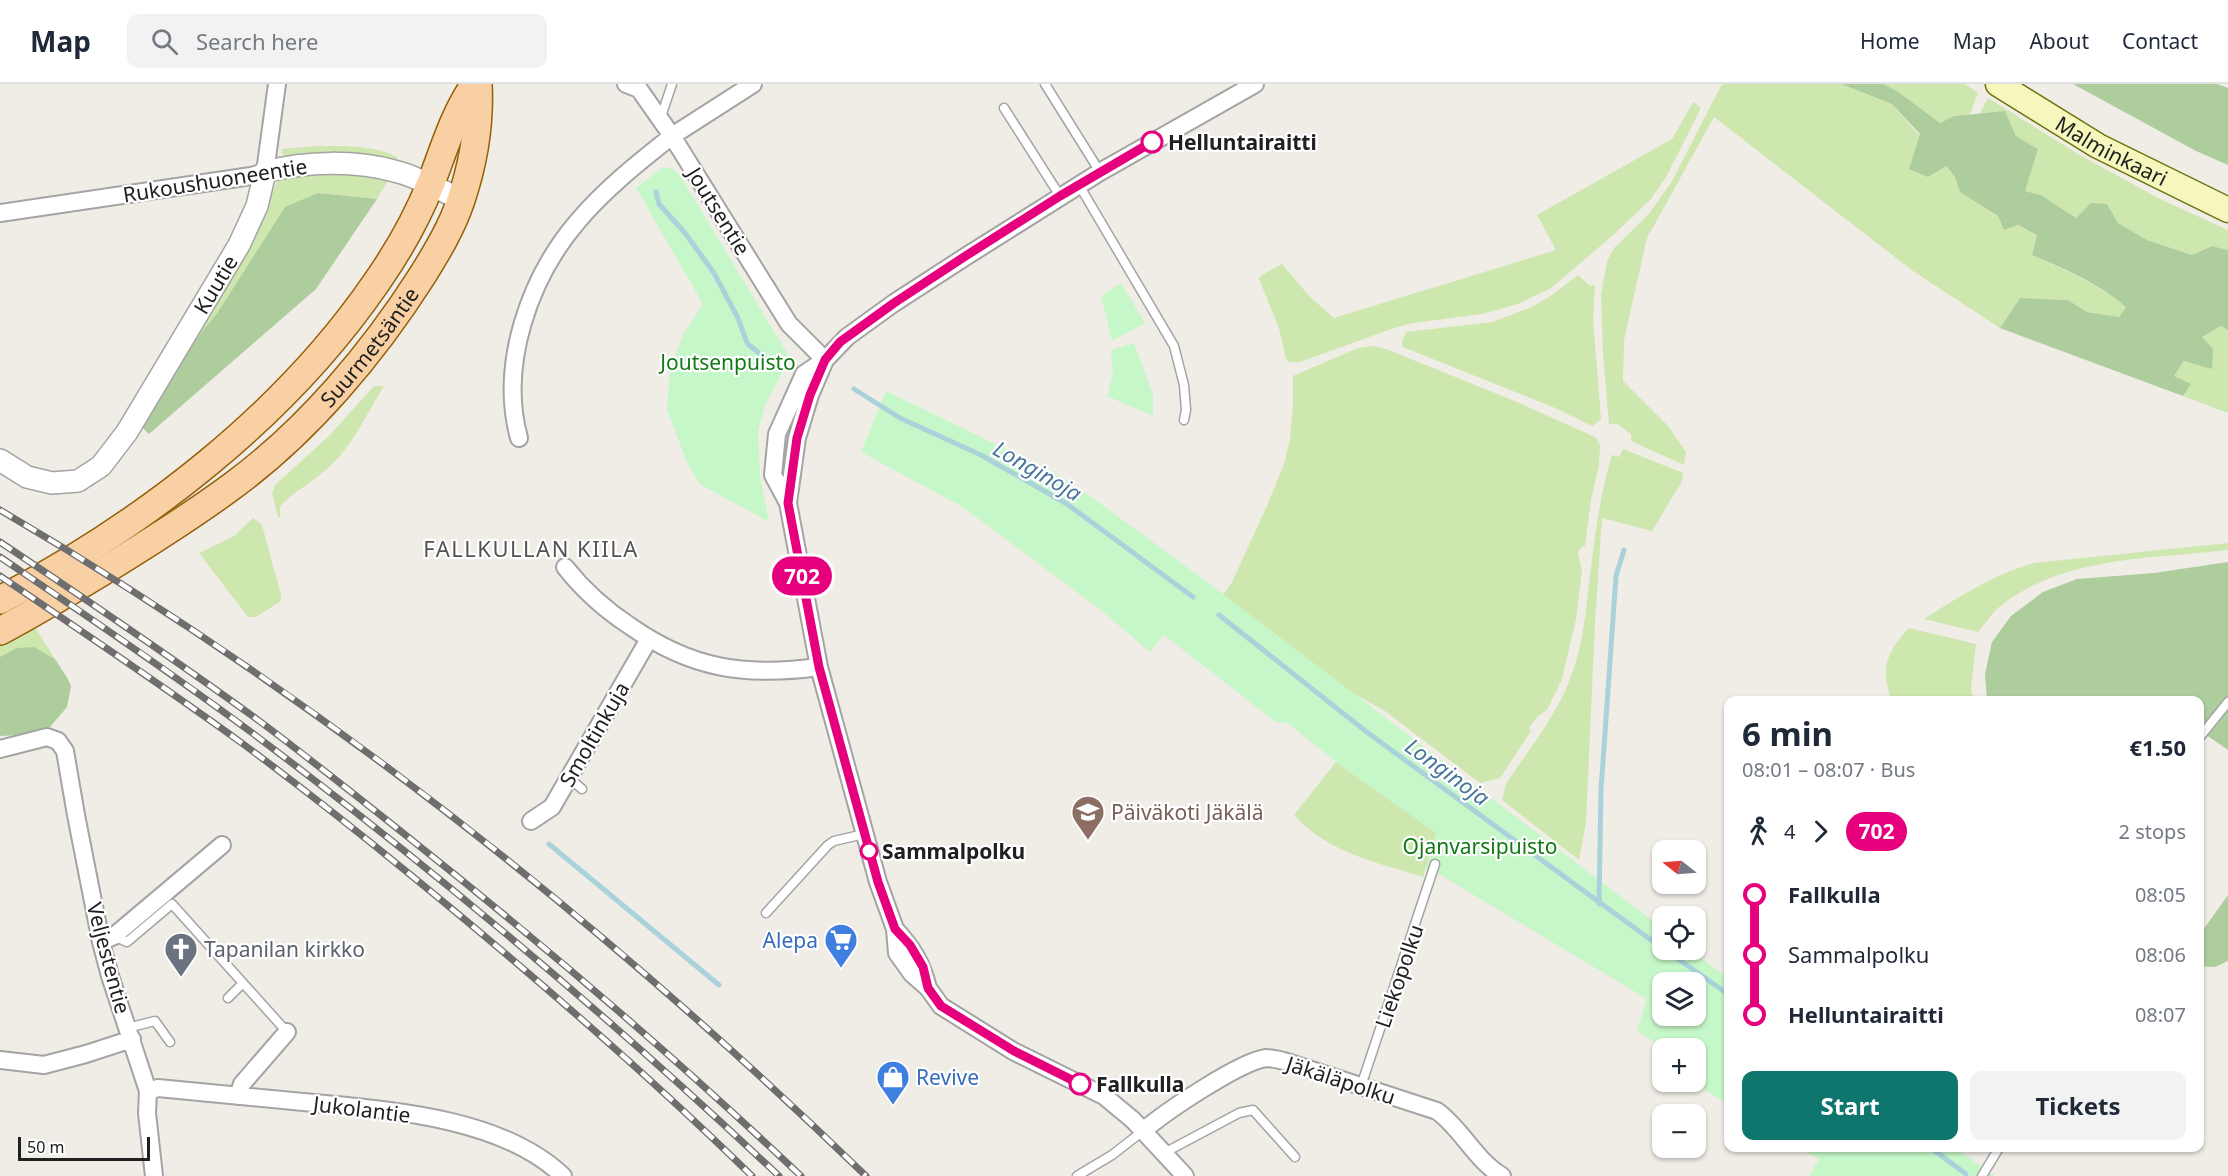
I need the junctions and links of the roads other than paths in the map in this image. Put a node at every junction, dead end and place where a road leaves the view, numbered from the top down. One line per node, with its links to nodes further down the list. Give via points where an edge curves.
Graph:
1 (277, 84): 12 (street, Kuutie)
2 (477, 84): 14 (main road, Suurmetsäntie, via 461,105); 17 (main road, Suurmetsäntie, via 479,109)
3 (626, 84): 10 (street, Joutsentie, via 639,88)
4 (672, 84): 10 (lane)
5 (753, 84): 11 (street)
6 (1045, 84): 13 (lane)
7 (1255, 84): 13 (street)
8 (1998, 84): 18 (main road, Malminkaari, via 2098,146)
9 (1005, 108): 16 (lane)
10 (661, 117): 11 (street, Joutsentie)
11 (672, 136): 20 (street, Joutsentie, via 789,324); 22 (street, via 577,222 540,280 514,364 513,417)
12 (264, 172): 14 (street, Rukoushuoneentie, via 304,165 354,164 400,172); 19 (street, Rukoushuoneentie); 23 (street, Kuutie, via 257,206 239,245 127,432 101,466 78,481 52,483 27,477)
13 (1100, 172): 15 (street)
14 (430, 185): 17 (street, Rukoushuoneentie); 25 (main road, Suurmetsäntie, via 376,283 326,348 273,404 224,450 131,520)
15 (1079, 185): 16 (street); 21 (lane, via 1174,346 1184,385)
16 (1060, 196): 20 (street, via 894,303 840,342)
17 (461, 200): 26 (main road, Suurmetsäntie, via 435,255 401,309 359,364 303,425 236,484 152,541)
18 (2228, 210)
19 (0, 213)
20 (825, 360): 28 (street, via 804,374 788,404 777,434 773,476 788,503)
21 (1184, 420)
22 (519, 438)
23 (0, 460)
24 (565, 567): 27 (street, via 605,609)
25 (0, 600)
26 (0, 631)
27 (649, 639): 28 (street, via 681,656 730,669 758,672); 32 (street, Smoltinkuja, via 576,784)
28 (819, 667): 33 (street)
29 (2228, 702): 30 (lane)
30 (2204, 732)
31 (0, 749): 37 (street, Veljestentie, via 47,737 58,741 65,751 76,815)
32 (531, 821)
33 (864, 834): 36 (lane, via 828,845); 47 (street, via 895,929 897,954 941,1006 1014,1051 1104,1096)
34 (222, 845): 37 (street)
35 (1435, 864): 44 (lane, Liekopolku)
36 (766, 913)
37 (108, 939): 38 (lane, via 126,942 172,904); 41 (street, Veljestentie)
38 (243, 983): 39 (lane); 40 (lane)
39 (228, 998)
40 (287, 1032): 46 (street, via 242,1084)
41 (130, 1034): 42 (lane, via 155,1021); 43 (street, via 86,1054 44,1065); 45 (street, Veljestentie)
42 (170, 1042)
43 (0, 1060)
44 (1361, 1086): 47 (street, Jäkäläpolku, via 1268,1058 1229,1074); 55 (street, Jäkäläpolku, via 1437,1111 1490,1169)
45 (148, 1091): 46 (street, Jukolantie, via 158,1088); 51 (street, Veljestentie)
46 (238, 1096): 52 (street, Jukolantie, via 369,1107 458,1124 529,1151)
47 (1143, 1131): 49 (street); 53 (lane, Jäkäläpolku)
48 (1997, 1152): 56 (lane)
49 (1164, 1153): 50 (lane, via 1239,1113 1252,1110); 54 (street)
50 (1295, 1157)
51 (154, 1176)
52 (562, 1176)
53 (1077, 1176)
54 (1185, 1176)
55 (1502, 1176)
56 (1982, 1176)

